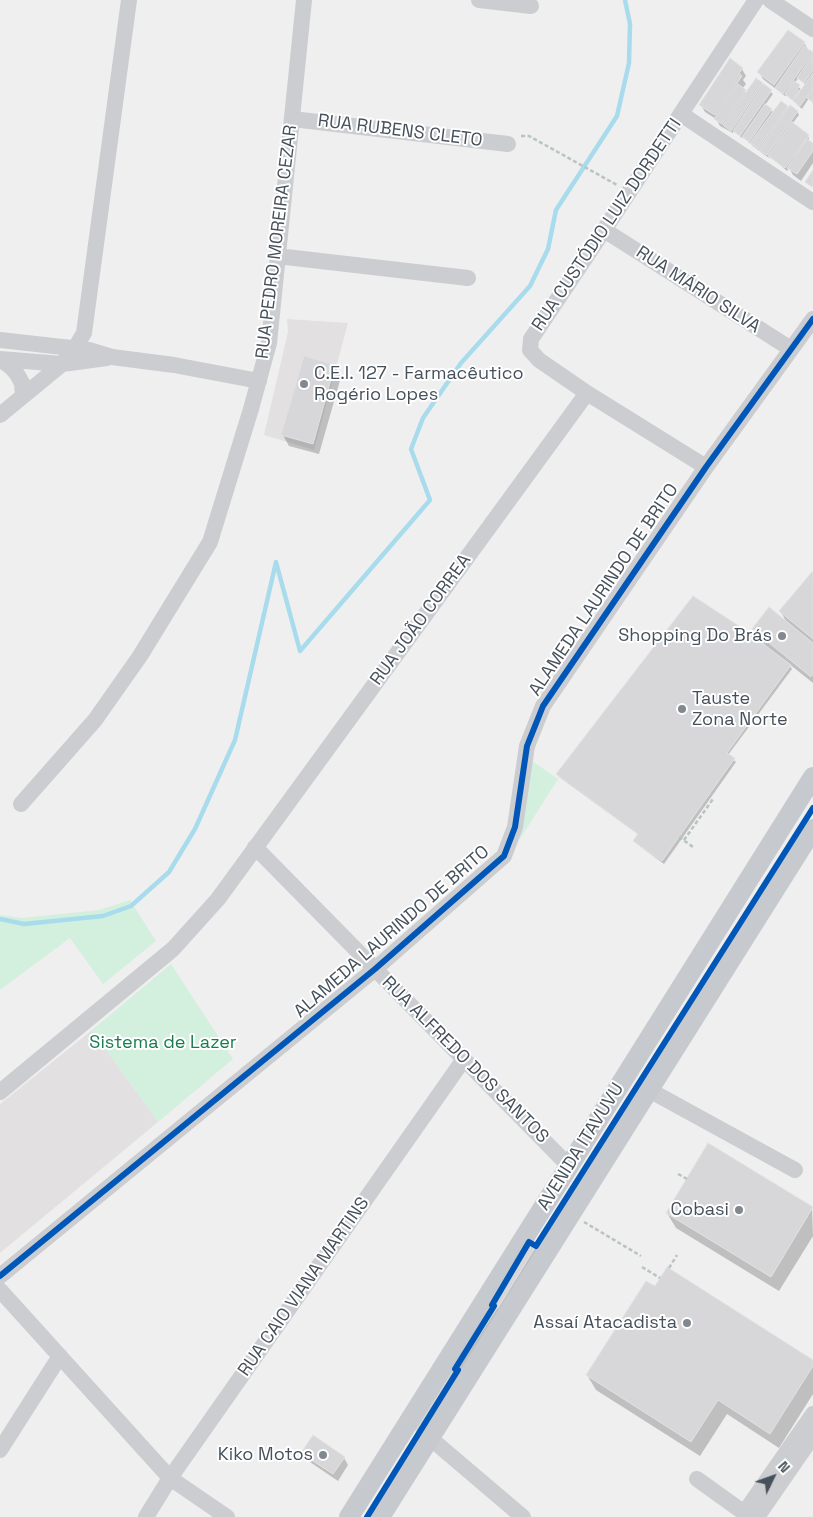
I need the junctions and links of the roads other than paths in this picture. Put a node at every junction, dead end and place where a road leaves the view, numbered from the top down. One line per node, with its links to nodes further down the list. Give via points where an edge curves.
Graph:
1 (126, 0): 17 (street, via 84,333)
2 (304, 0): 9 (street, RUA PEDRO MOREIRA CEZAR)
3 (479, 0): 6 (street)
4 (756, 0): 8 (street, RUA CUSTÓDIO LUIZ DORDETTI)
5 (770, 0): 7 (street)
6 (531, 6)
7 (813, 29)
8 (681, 114): 11 (street); 12 (street, RUA CUSTÓDIO LUIZ DORDETTI)
9 (292, 118): 10 (street, RUA RUBENS CLETO); 13 (street, RUA PEDRO MOREIRA CEZAR)
10 (508, 144)
11 (813, 202)
12 (604, 230): 18 (street, RUA MÁRIO SILVA); 23 (street, RUA CUSTÓDIO LUIZ DORDETTI, via 531,339 530,350 539,360)
13 (278, 256): 14 (street); 22 (street, RUA PEDRO MOREIRA CEZAR, via 269,343)
14 (468, 278)
15 (813, 319): 18 (street, ALAMEDA LAURINDO DE BRITO)
16 (0, 340): 17 (street)
17 (75, 348): 19 (street); 21 (street)
18 (791, 349): 26 (street, ALAMEDA LAURINDO DE BRITO)
19 (112, 357): 21 (street); 22 (street)
20 (0, 359): 21 (street); 24 (street, via 17,374)
21 (62, 364): 24 (street)
22 (259, 381): 28 (street, RUA PEDRO MOREIRA CEZAR, via 210,542 140,656 95,720)
23 (587, 392): 26 (street, RUA CUSTÓDIO LUIZ DORDETTI); 30 (street, RUA JOÃO CORREA)
24 (23, 396): 25 (street)
25 (0, 415)
26 (706, 467): 31 (street, ALAMEDA LAURINDO DE BRITO, via 543,706 527,746 515,827 504,856)
27 (813, 777): 35 (main road, AVENIDA ITAVUVU)
28 (21, 804)
29 (813, 829): 33 (main road, AVENIDA ITAVUVU)
30 (255, 847): 31 (street, RUA ALFREDO DOS SANTOS); 34 (street, RUA JOÃO CORREA, via 218,899 173,949)
31 (375, 969): 32 (street, RUA ALFREDO DOS SANTOS); 37 (street, ALAMEDA LAURINDO DE BRITO)
32 (464, 1059): 35 (street, RUA ALFREDO DOS SANTOS); 44 (street, RUA CAIO VIANA MARTINS)
33 (649, 1090): 36 (street); 42 (main road, AVENIDA ITAVUVU)
34 (0, 1092)
35 (569, 1166): 49 (main road, AVENIDA ITAVUVU)
36 (795, 1170)
37 (0, 1276)
38 (0, 1290): 39 (street)
39 (60, 1356): 43 (street); 44 (street)
40 (813, 1414): 46 (street)
41 (813, 1436): 46 (street)
42 (430, 1438): 50 (main road, AVENIDA ITAVUVU); 51 (street)
43 (0, 1450)
44 (170, 1478): 47 (street, RUA CAIO VIANA MARTINS); 48 (street)
45 (697, 1480): 46 (street)
46 (751, 1516)
47 (146, 1517)
48 (227, 1517)
49 (349, 1517)
50 (380, 1517)
51 (522, 1517)

